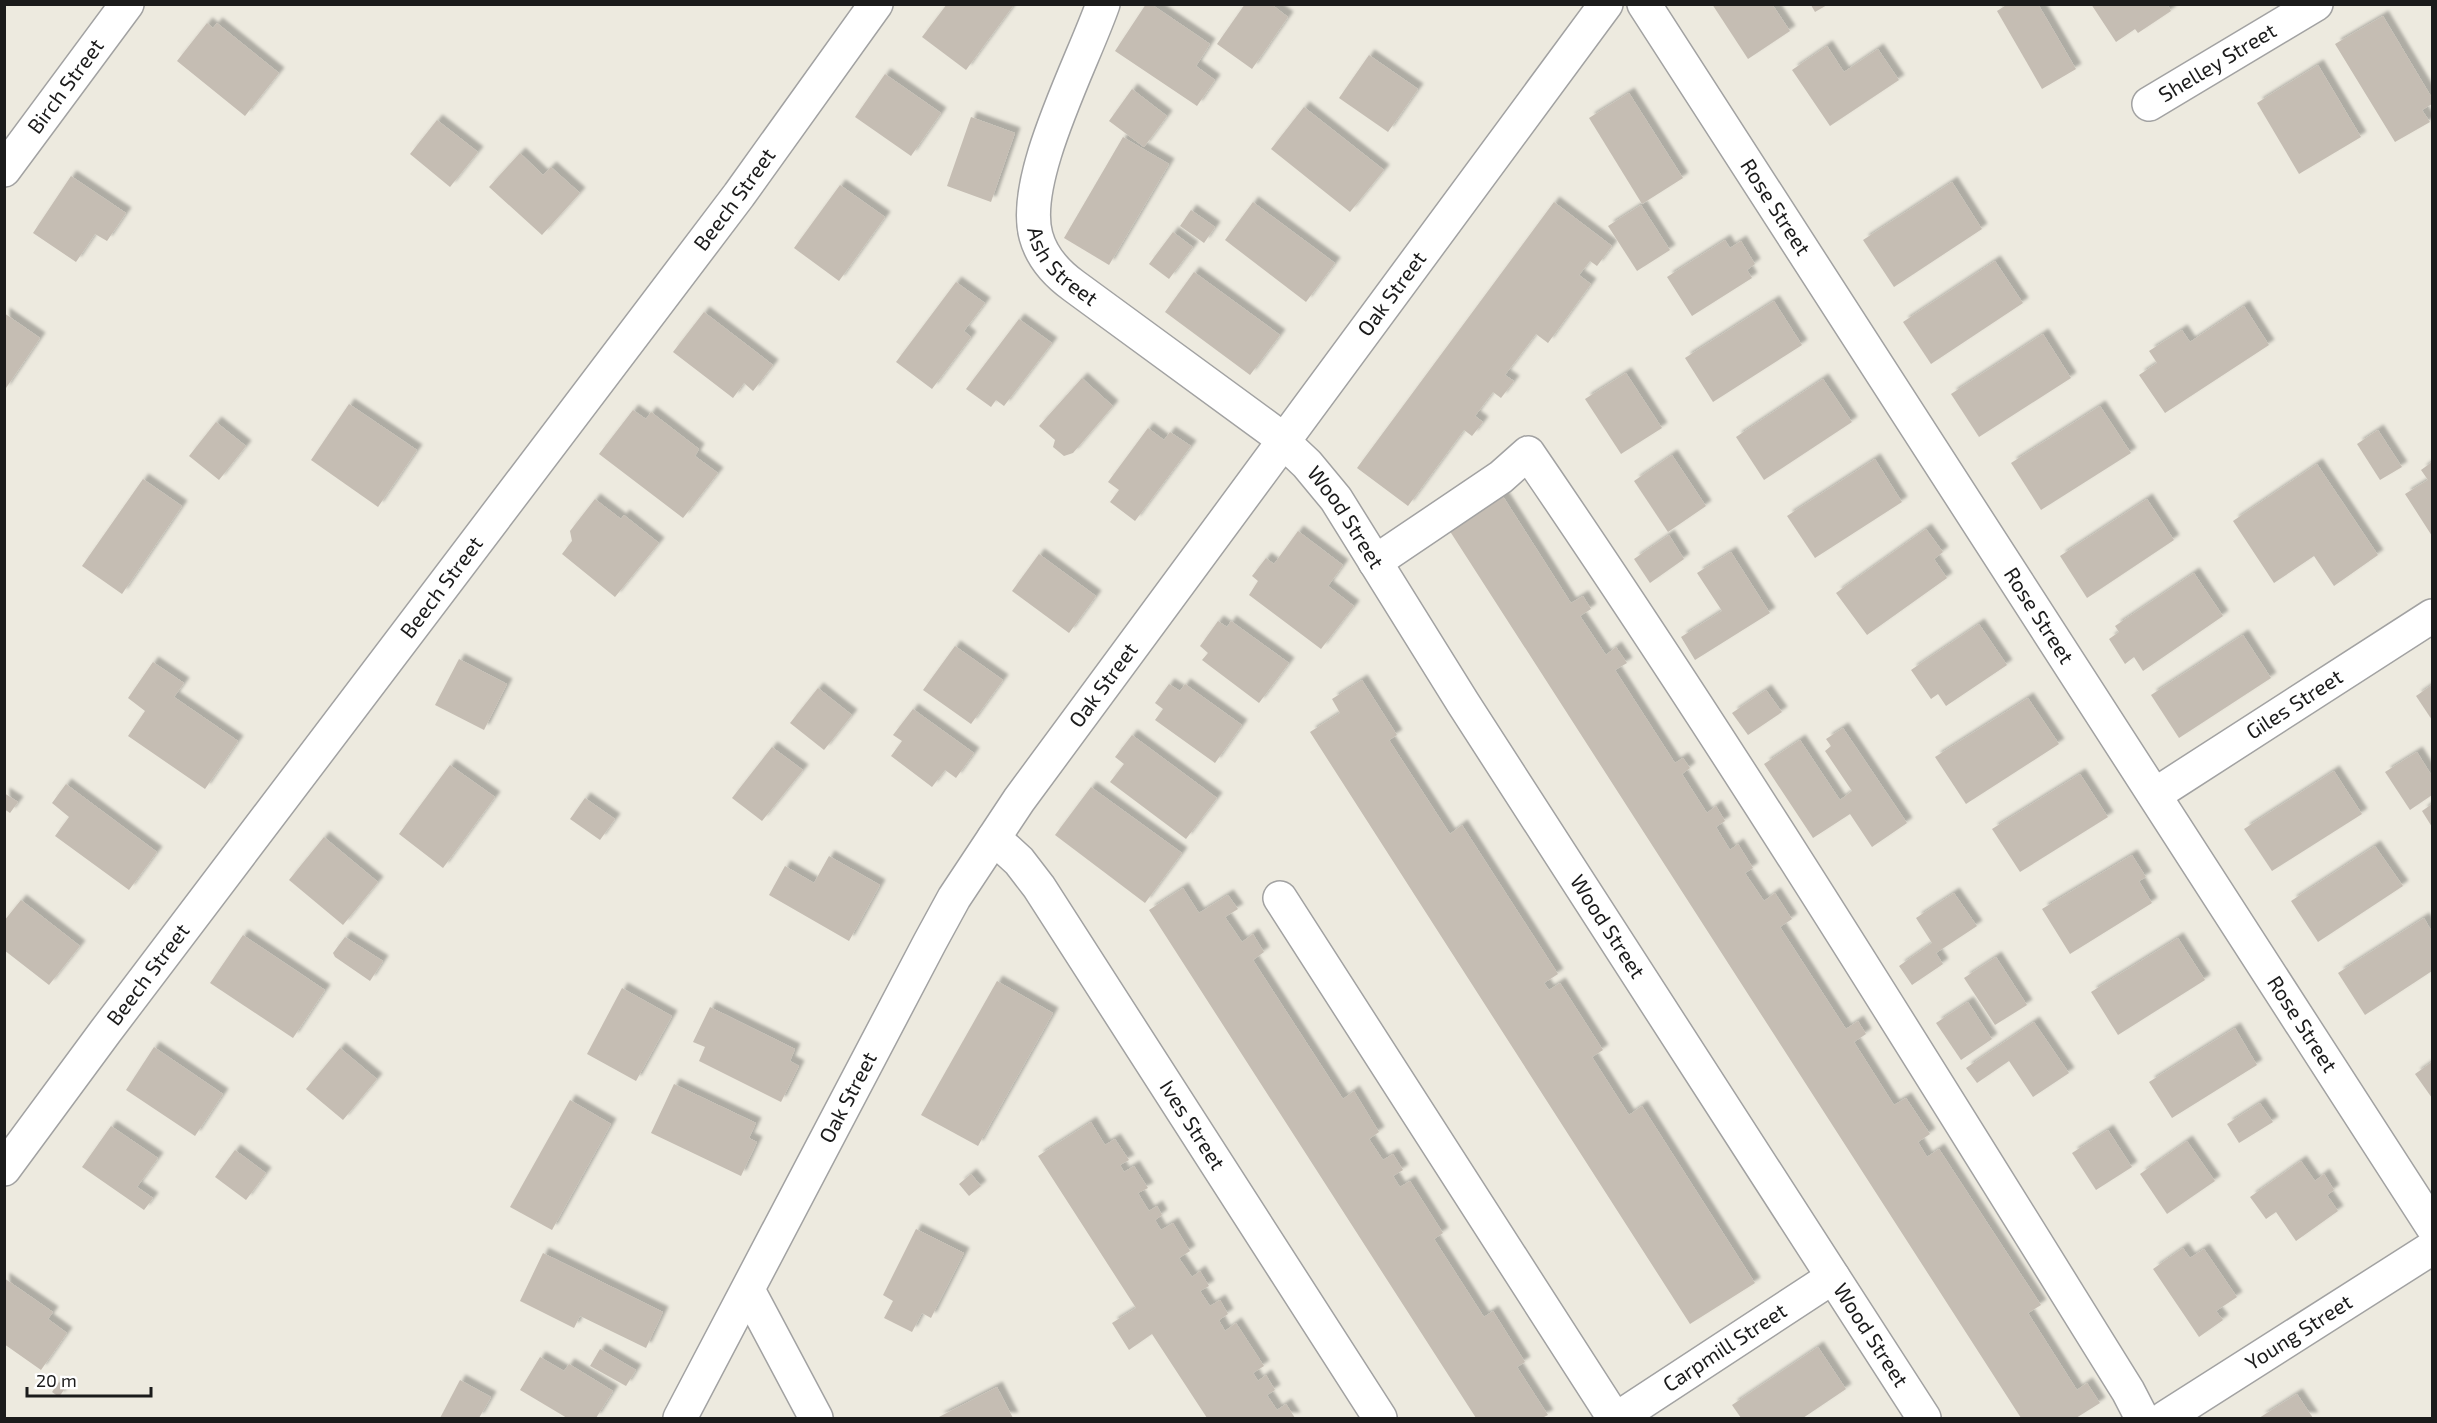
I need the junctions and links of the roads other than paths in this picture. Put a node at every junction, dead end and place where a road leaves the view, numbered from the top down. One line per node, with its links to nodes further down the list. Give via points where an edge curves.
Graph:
1 (127, 4): 8 (street, Birch Street)
2 (876, 4): 15 (street, Beech Street, via 739,195)
3 (1103, 4): 9 (street, Ash Street, via 1038,178 1033,218 1041,250 1063,278)
4 (1606, 4): 9 (street, Oak Street)
5 (1644, 4): 12 (street, Rose Street)
6 (2316, 4): 7 (street, Shelley Street)
7 (2149, 104)
8 (4, 170)
9 (1283, 441): 10 (street, Wood Street, via 1336,499); 13 (street, Oak Street)
10 (1375, 562): 18 (street, Wood Street); 25 (street, via 1501,477 1528,453 1640,616 1928,1066)
11 (2433, 616): 12 (street, Giles Street)
12 (2156, 794): 16 (street, Rose Street)
13 (994, 838): 19 (street, Oak Street, via 935,933); 22 (street, Ives Street, via 1039,887)
14 (1280, 898): 23 (street)
15 (4, 1169)
16 (2433, 1226)
17 (2433, 1248): 26 (street, Young Street)
18 (1833, 1277): 23 (street, Carpmill Street); 24 (street, Wood Street)
19 (748, 1290): 20 (street, Oak Street); 21 (street)
20 (680, 1419)
21 (816, 1419)
22 (1380, 1419)
23 (1616, 1419)
24 (1924, 1419)
25 (2142, 1419)
26 (2165, 1419)

